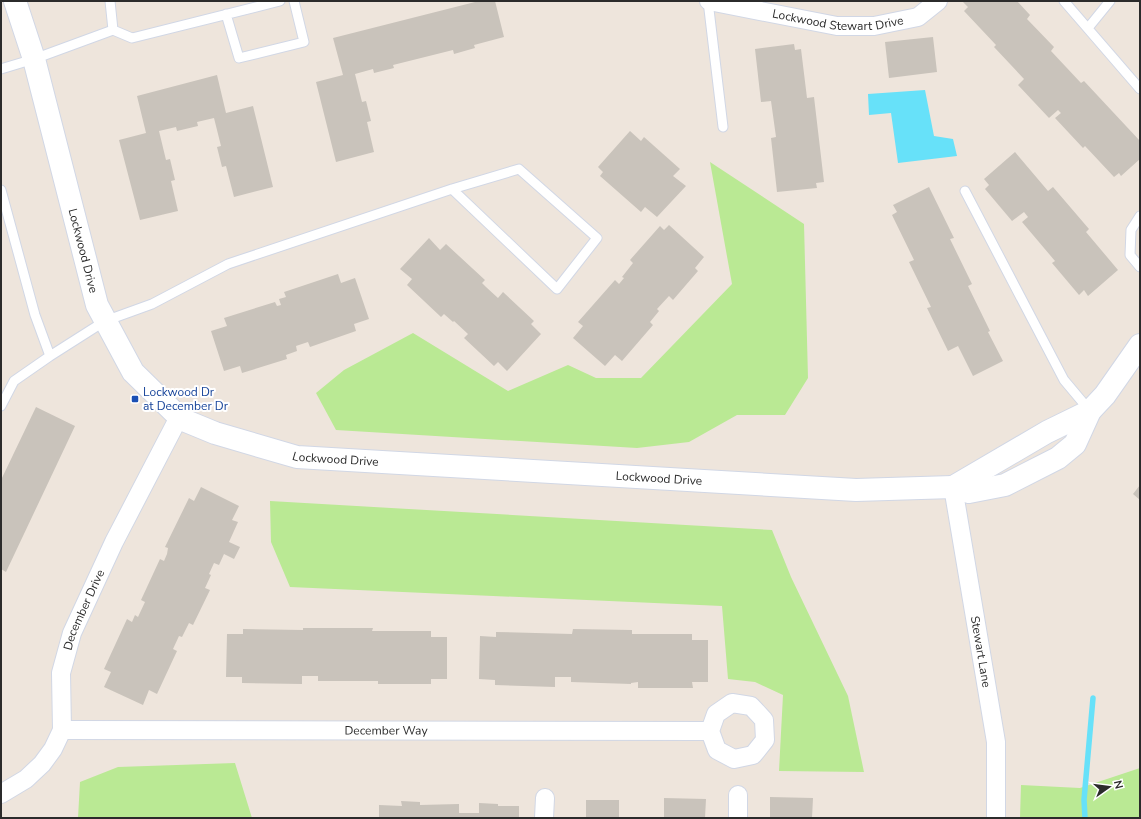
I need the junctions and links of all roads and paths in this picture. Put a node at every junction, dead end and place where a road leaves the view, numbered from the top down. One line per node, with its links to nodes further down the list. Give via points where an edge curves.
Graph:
1 (15, 1): 12 (street, Lockwood Drive)
2 (110, 1): 11 (lane)
3 (280, 1): 9 (lane)
4 (294, 1): 9 (lane, via 304,42 239,58)
5 (708, 1): 8 (street, Lockwood Stewart Drive, via 836,26 874,26 918,17); 15 (lane)
6 (1064, 1): 10 (lane)
7 (1110, 1): 10 (lane)
8 (934, 2)
9 (226, 14): 11 (lane, via 132,38)
10 (1088, 28): 14 (lane)
11 (113, 30): 12 (lane)
12 (34, 59): 13 (lane); 21 (street, Lockwood Drive, via 96,305)
13 (1, 69)
14 (1140, 89)
15 (723, 127)
16 (452, 189): 16 (lane, via 519,169 597,238 557,289); 21 (lane, via 228,264 152,304)
17 (1, 190): 23 (lane, via 35,315)
18 (964, 191): 25 (lane, via 1064,380)
19 (1140, 216): 20 (lane, via 1131,230 1130,255)
20 (1140, 267)
21 (105, 320): 23 (lane); 26 (street, Lockwood Drive, via 133,372)
22 (1140, 345): 25 (street, via 1105,395)
23 (50, 356): 24 (lane, via 14,381)
24 (1, 406)
25 (1090, 411): 27 (street, via 1075,444 1058,458 1005,485 969,492)
26 (179, 417): 27 (street, Lockwood Drive, via 215,433 297,457 856,490); 28 (street, December Drive, via 114,542 72,633 61,674)
27 (953, 487): 35 (street, Stewart Lane, via 996,742)
28 (62, 730): 29 (street, December Way); 30 (street, December Drive, via 42,764 26,779)
29 (710, 731)
30 (1, 794)
31 (738, 796): 34 (street)
32 (545, 798): 33 (street)
33 (544, 818)
34 (738, 818)
35 (996, 818)

